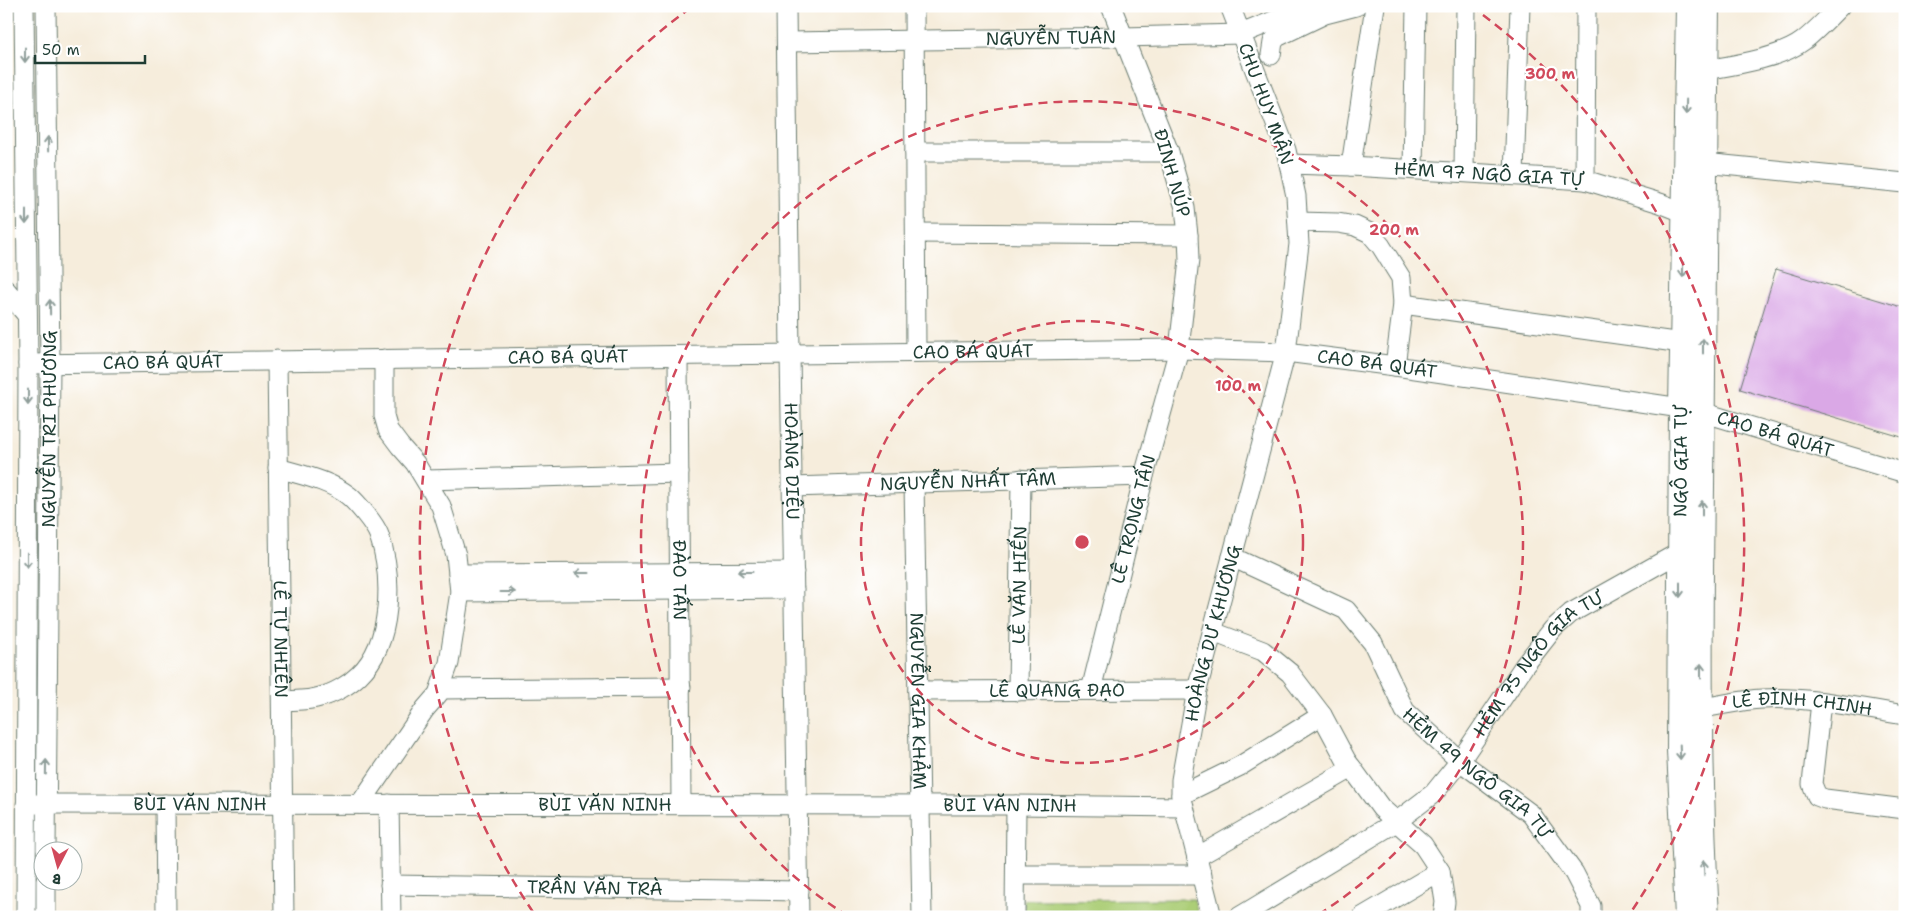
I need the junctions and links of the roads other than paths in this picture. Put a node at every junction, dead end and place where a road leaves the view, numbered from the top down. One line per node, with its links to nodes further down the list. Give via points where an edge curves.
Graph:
1 (24, 6): 39 (street, NGUYỄN TRI PHƯƠNG, one-way to 39)
2 (46, 6): 48 (street, NGUYỄN TRI PHƯƠNG, one-way to 2)
3 (786, 6): 20 (street, HOÀNG DIỆU)
4 (914, 6): 19 (street)
5 (1111, 6): 18 (street, ĐINH NÚP)
6 (1230, 6): 17 (street, CHU HUY MÂN)
7 (1310, 6): 17 (street, NGUYỄN TUÂN)
8 (1356, 6): 21 (street, via 1325,14 1277,37)
9 (1375, 6): 27 (street)
10 (1416, 6): 28 (street)
11 (1466, 6): 29 (street)
12 (1520, 6): 30 (street)
13 (1586, 6): 31 (street)
14 (1688, 6): 22 (main road, NGÔ GIA TỰ)
15 (1707, 6): 22 (main road, NGÔ GIA TỰ)
16 (1840, 6): 22 (street, via 1802,42 1738,64)
17 (1241, 34): 18 (street, NGUYỄN TUÂN); 26 (street, CHU HUY MÂN)
18 (1123, 38): 19 (street, NGUYỄN TUÂN); 24 (street, ĐINH NÚP)
19 (915, 40): 20 (street, NGUYỄN TUÂN); 23 (street)
20 (787, 42): 44 (street, HOÀNG DIỆU)
21 (1271, 56)
22 (1696, 69): 25 (main road, NGÔ GIA TỰ); 33 (main road, NGÔ GIA TỰ, one-way to 33)
23 (915, 152): 24 (street); 35 (street)
24 (1169, 152): 36 (street, ĐINH NÚP, via 1185,208)
25 (1704, 163): 32 (street); 33 (main road, NGÔ GIA TỰ)
26 (1289, 164): 27 (street, HẺM 97 NGÔ GIA TỰ); 34 (street, CHU HUY MÂN)
27 (1351, 166): 28 (street, HẺM 97 NGÔ GIA TỰ)
28 (1413, 169): 29 (street, HẺM 97 NGÔ GIA TỰ)
29 (1464, 172): 30 (street, HẺM 97 NGÔ GIA TỰ)
30 (1514, 175): 31 (street, HẺM 97 NGÔ GIA TỰ)
31 (1585, 180): 33 (street, HẺM 97 NGÔ GIA TỰ)
32 (1905, 183)
33 (1694, 217): 40 (main road, NGÔ GIA TỰ, one-way to 40); 51 (main road, NGÔ GIA TỰ, one-way to 33)
34 (1298, 222): 38 (street, via 1355,226 1370,233 1400,278); 43 (street, CHU HUY MÂN, via 1299,244)
35 (916, 233): 36 (street); 42 (street)
36 (1188, 235): 41 (street, ĐINH NÚP)
37 (6, 290): 39 (street)
38 (1403, 304): 40 (street); 50 (street)
39 (26, 314): 49 (street, NGUYỄN TRI PHƯƠNG)
40 (1682, 343): 51 (main road, NGÔ GIA TỰ)
41 (1179, 349): 42 (street, CAO BÁ QUÁT); 43 (street, CAO BÁ QUÁT); 55 (street, LÊ TRỌNG TẤN)
42 (916, 352): 44 (street, CAO BÁ QUÁT)
43 (1286, 352): 50 (street, CAO BÁ QUÁT); 62 (street, HOÀNG DƯ KHƯƠNG)
44 (790, 354): 45 (street, CAO BÁ QUÁT); 59 (street, HOÀNG DIỆU)
45 (678, 356): 46 (street, CAO BÁ QUÁT); 53 (street, ĐÀO TẤN)
46 (384, 359): 47 (street, CAO BÁ QUÁT); 57 (street, via 384,416 388,430)
47 (277, 360): 48 (street, CAO BÁ QUÁT); 52 (street, LÊ TỰ NHIÊN)
48 (50, 363): 49 (street, CAO BÁ QUÁT); 83 (street, NGUYỄN TRI PHƯƠNG, one-way to 48)
49 (28, 364): 82 (street, NGUYỄN TRI PHƯƠNG, one-way to 82)
50 (1395, 366): 51 (street, CAO BÁ QUÁT)
51 (1692, 410): 54 (street, CAO BÁ QUÁT); 60 (main road, NGÔ GIA TỰ, one-way to 51); 61 (main road, NGÔ GIA TỰ)
52 (278, 468): 74 (street, LÊ TỰ NHIÊN); 74 (street, via 327,484 349,496 367,517 378,533 385,561 387,596 383,637 360,675 320,697)
53 (679, 473): 57 (street); 65 (street, ĐÀO TẤN)
54 (1905, 473)
55 (1144, 476): 56 (street, NGUYỄN NHẤT TÂM); 71 (street, LÊ TRỌNG TẤN)
56 (1021, 479): 58 (street, NGUYỄN NHẤT TÂM); 70 (street, LÊ VĂN HIẾN)
57 (426, 480): 63 (street, via 441,506 456,555)
58 (914, 483): 59 (street, NGUYỄN NHẤT TÂM); 73 (street, NGUYỄN GIA KHẢM)
59 (792, 487): 64 (street, HOÀNG DIỆU)
60 (1701, 540): 61 (main road); 76 (main road, NGÔ GIA TỰ, one-way to 60)
61 (1680, 552): 76 (main road, NGÔ GIA TỰ, one-way to 76); 79 (street, HẺM 75 NGÔ GIA TỰ, via 1571,614 1553,629)
62 (1232, 557): 67 (street, HOÀNG DƯ KHƯƠNG); 79 (street, HẺM 49 NGÔ GIA TỰ, via 1346,610 1373,643 1405,711)
63 (458, 574): 65 (street, one-way to 63); 66 (street)
64 (794, 581): 65 (street); 89 (street, HOÀNG DIỆU)
65 (680, 582): 66 (street, one-way to 65); 68 (street, ĐÀO TẤN)
66 (460, 592): 69 (street, via 449,663)
67 (1213, 632): 72 (street, HOÀNG DƯ KHƯƠNG); 77 (street, via 1263,652 1290,673)
68 (681, 687): 69 (street); 88 (street, ĐÀO TẤN)
69 (440, 689): 86 (street)
70 (1018, 690): 71 (street, LÊ QUANG ĐẠO); 73 (street, LÊ QUANG ĐẠO)
71 (1091, 690): 72 (street, LÊ QUANG ĐẠO)
72 (1197, 690): 81 (street, HOÀNG DƯ KHƯƠNG, via 1181,780)
73 (918, 691): 90 (street, NGUYỄN GIA KHẢM)
74 (282, 701): 85 (street, LÊ TỰ NHIÊN)
75 (1821, 702): 76 (street, LÊ ĐÌNH CHINH, via 1764,699); 78 (street, LÊ ĐÌNH CHINH); 92 (street, via 1812,784 1817,796)
76 (1690, 709): 114 (main road, NGÔ GIA TỰ, one-way to 114, via 1679,750); 115 (main road, NGÔ GIA TỰ, one-way to 76)
77 (1322, 715): 80 (street); 81 (street)
78 (1905, 715)
79 (1460, 761): 93 (street, HẺM 75 NGÔ GIA TỰ, via 1434,793); 113 (street, HẺM 49 NGÔ GIA TỰ, via 1531,814 1574,873 1591,906)
80 (1352, 768): 93 (street, via 1381,808); 95 (street)
81 (1183, 801): 91 (street, BÙI VĂN NINH); 95 (street, HOÀNG DƯ KHƯƠNG)
82 (26, 804): 83 (street, BÙI VĂN NINH); 101 (street, NGUYỄN TRI PHƯƠNG)
83 (46, 804): 84 (street, BÙI VĂN NINH); 94 (street, NGUYỄN TRI PHƯƠNG)
84 (165, 804): 85 (street, BÙI VĂN NINH); 103 (street)
85 (284, 804): 86 (street, BÙI VĂN NINH); 104 (street, LÊ TỰ NHIÊN)
86 (360, 804): 87 (street, BÙI VĂN NINH)
87 (388, 804): 88 (street, BÙI VĂN NINH); 98 (street)
88 (681, 804): 89 (street, BÙI VĂN NINH)
89 (798, 805): 90 (street, BÙI VĂN NINH); 100 (street, HOÀNG DIỆU)
90 (920, 805): 91 (street, BÙI VĂN NINH); 107 (street, NGUYỄN GIA KHẢM)
91 (1016, 805): 97 (street)
92 (1905, 808)
93 (1396, 822): 96 (street, via 1423,845); 110 (street, HẺM 75 NGÔ GIA TỰ)
94 (46, 840)
95 (1200, 866): 97 (street); 109 (street, HOÀNG DƯ KHƯƠNG)
96 (1440, 871): 111 (street); 112 (street, via 1445,902)
97 (1016, 875): 108 (street)
98 (390, 885): 100 (street, TRẦN VĂN TRÀ); 105 (street)
99 (46, 890): 102 (street)
100 (799, 891): 106 (street, HOÀNG DIỆU)
101 (26, 917)
102 (46, 917)
103 (166, 917)
104 (284, 917)
105 (391, 917)
106 (799, 917)
107 (922, 917)
108 (1015, 917)
109 (1212, 917)
110 (1240, 917)
111 (1362, 917)
112 (1443, 917)
113 (1592, 917)
114 (1686, 917)
115 (1707, 917)

